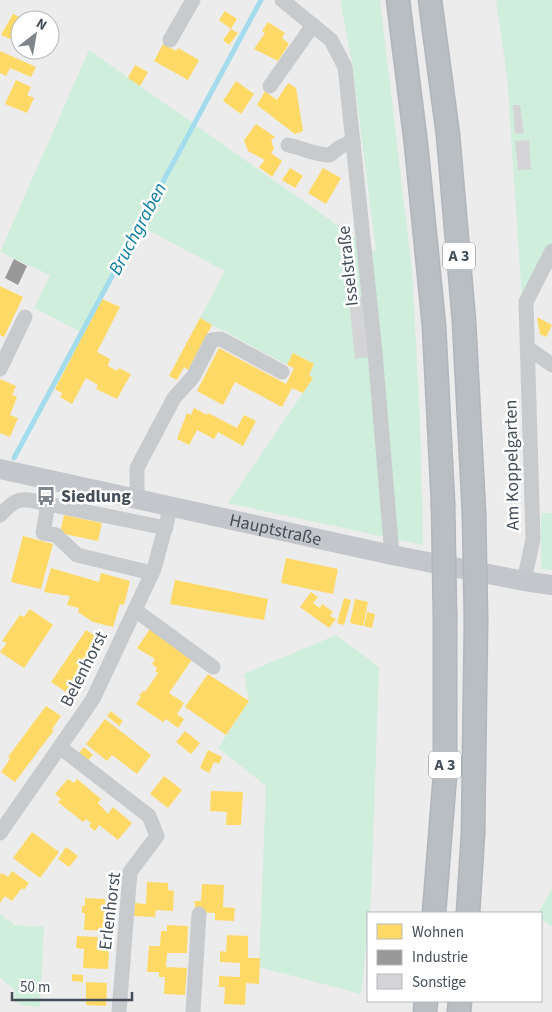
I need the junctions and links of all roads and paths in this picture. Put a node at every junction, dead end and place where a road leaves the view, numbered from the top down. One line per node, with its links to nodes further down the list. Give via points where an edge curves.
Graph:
1 (193, 0): 6 (street)
2 (282, 0): 5 (street, Isselstraße)
3 (398, 0): 30 (highway, A 3, bridge, via 434,326 443,502 445,774)
4 (430, 0): 31 (highway, A 3, bridge, via 449,145 464,321 474,513 473,834)
5 (313, 25): 7 (street); 8 (street, Isselstraße, via 331,40 345,67)
6 (170, 40)
7 (270, 86)
8 (354, 141): 9 (street, via 330,155); 22 (street, Isselstraße, via 376,352)
9 (288, 145)
10 (552, 251): 12 (street, Am Koppelgarten, via 526,302)
11 (25, 317): 14 (street)
12 (528, 348): 13 (street); 24 (street, Am Koppelgarten, via 533,539)
13 (552, 365)
14 (0, 369)
15 (282, 372): 17 (street, via 221,338 212,340 193,377 174,398 137,468)
16 (0, 469): 17 (main road, Hauptstraße)
17 (137, 499): 19 (main road, Hauptstraße)
18 (48, 504): 20 (street, via 19,499); 21 (street); 23 (street, via 43,533 56,536 77,555)
19 (171, 506): 21 (street, Belenhorst); 22 (main road, Hauptstraße)
20 (0, 515)
21 (166, 528): 23 (street, Belenhorst)
22 (392, 555): 24 (main road, Hauptstraße)
23 (152, 573): 26 (street, Belenhorst)
24 (524, 581): 25 (main road, Hauptstraße)
25 (552, 585)
26 (135, 610): 27 (street); 28 (street, Belenhorst, via 93,699)
27 (213, 667)
28 (61, 748): 29 (street, Belenhorst); 33 (street, Erlenhorst, via 149,816 157,836 130,872)
29 (0, 834)
30 (434, 912)
31 (468, 912)
32 (199, 914): 34 (street)
33 (119, 1012)
34 (193, 1012)

